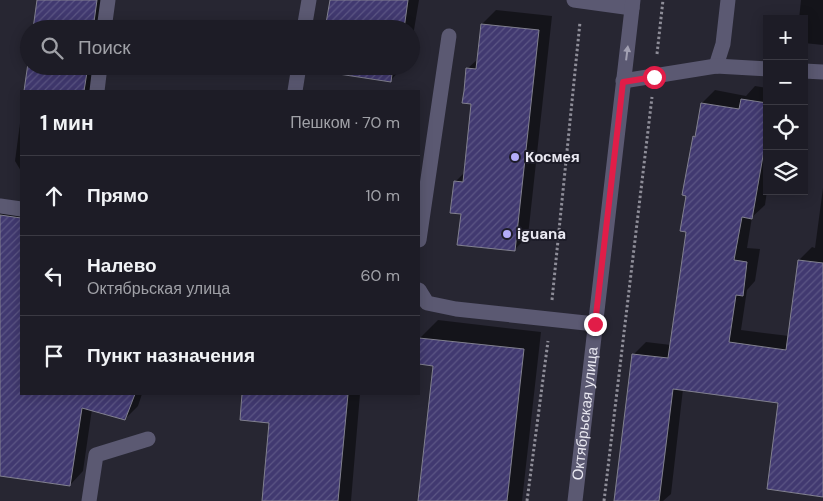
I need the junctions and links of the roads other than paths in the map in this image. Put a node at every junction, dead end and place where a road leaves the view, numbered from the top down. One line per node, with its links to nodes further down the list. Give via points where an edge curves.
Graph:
1 (108, 0): 6 (street)
2 (309, 0): 7 (street)
3 (728, 0): 9 (street, via 723,44)
4 (578, 1): 5 (street)
5 (632, 4): 15 (street, Октябрьская улица, one-way to 5)
6 (105, 20)
7 (306, 20)
8 (449, 36): 20 (street)
9 (716, 66): 10 (street); 15 (street)
10 (763, 69)
11 (808, 71): 12 (street)
12 (823, 72)
13 (99, 75): 16 (street)
14 (298, 75): 17 (street)
15 (623, 82): 22 (street, Октябрьская улица)
16 (96, 90)
17 (295, 90)
18 (0, 206): 19 (street)
19 (20, 210)
20 (420, 233)
21 (422, 298): 22 (street, via 456,309)
22 (595, 324): 25 (street, Октябрьская улица)
23 (148, 439): 24 (street, via 96,455)
24 (89, 501)
25 (575, 501)

